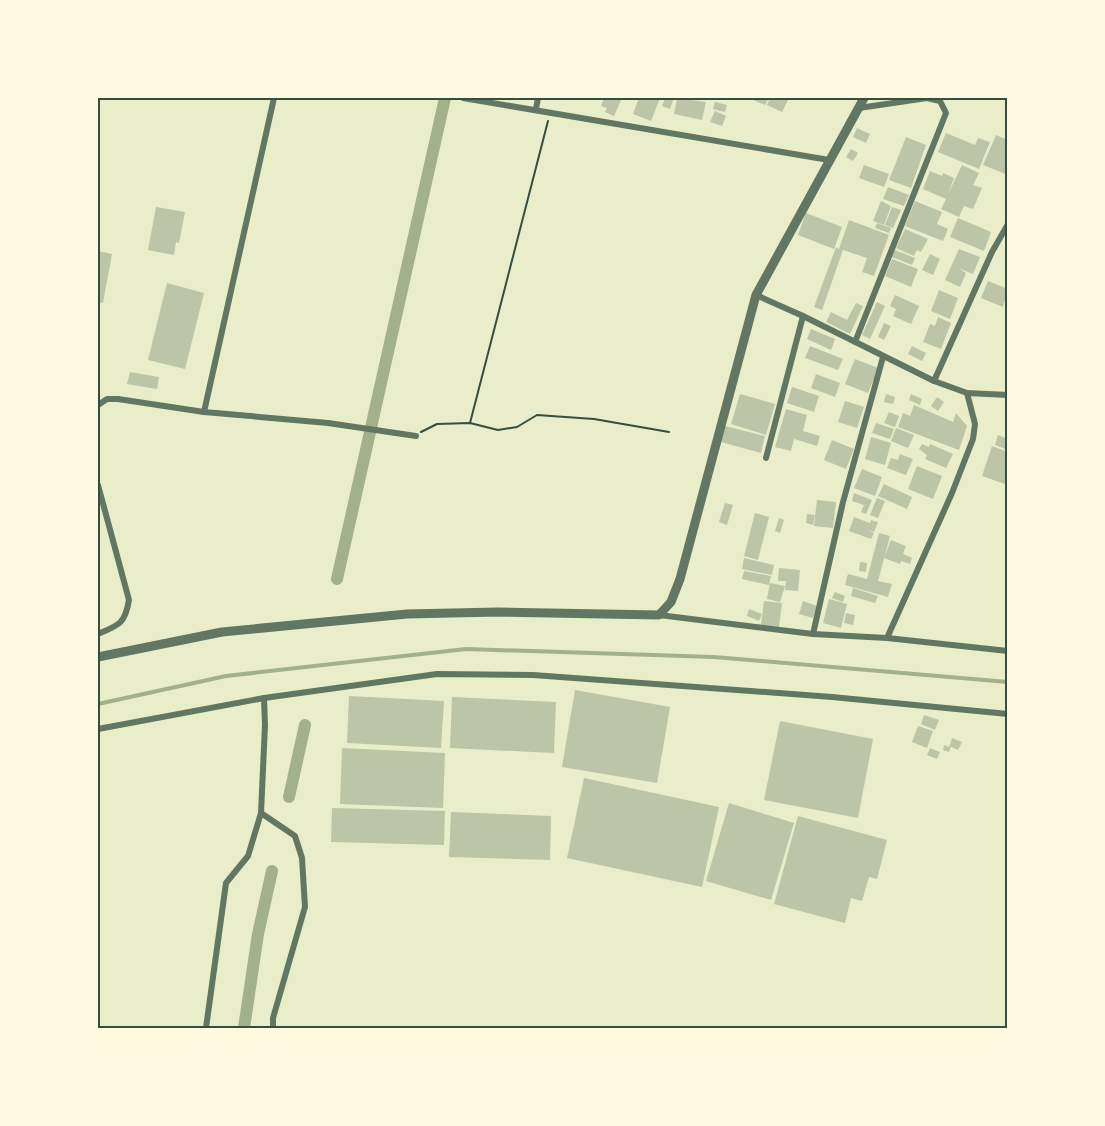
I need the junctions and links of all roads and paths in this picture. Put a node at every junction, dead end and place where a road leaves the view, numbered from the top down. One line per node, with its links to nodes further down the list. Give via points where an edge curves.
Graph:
1 (274, 98): 18 (street)
2 (466, 98): 6 (street)
3 (538, 98): 6 (street)
4 (864, 98): 5 (street)
5 (858, 108): 8 (street); 12 (street, via 927,98 940,101 945,113)
6 (536, 109): 7 (street)
7 (550, 112): 8 (street); 19 (path)
8 (829, 160): 10 (street)
9 (1008, 224): 14 (street)
10 (756, 295): 11 (street); 24 (street, via 680,579 671,602)
11 (803, 316): 12 (street); 22 (street)
12 (855, 342): 13 (street)
13 (883, 357): 14 (street); 26 (street, via 843,502)
14 (934, 381): 15 (street)
15 (967, 393): 16 (street); 27 (street, via 975,424 973,439)
16 (1008, 395)
17 (98, 405): 18 (street, via 107,399 118,399)
18 (204, 412): 21 (street, via 355,426)
19 (470, 423): 20 (path, via 498,430 517,427 537,415 594,419); 21 (path, via 437,424)
20 (669, 432)
21 (416, 436)
22 (766, 458)
23 (98, 484): 25 (street, via 129,600 126,616 118,625)
24 (659, 615): 26 (street); 29 (street, via 407,614 222,633)
25 (98, 634)
26 (813, 634): 27 (street)
27 (887, 638): 28 (street)
28 (1008, 651)
29 (98, 657)
30 (264, 698): 31 (street, via 437,674 533,675); 32 (street); 33 (street)
31 (1008, 714)
32 (98, 729)
33 (261, 813): 34 (street, via 248,856 226,883); 35 (street, via 295,836 303,868 305,907)
34 (206, 1029)
35 (273, 1029)

